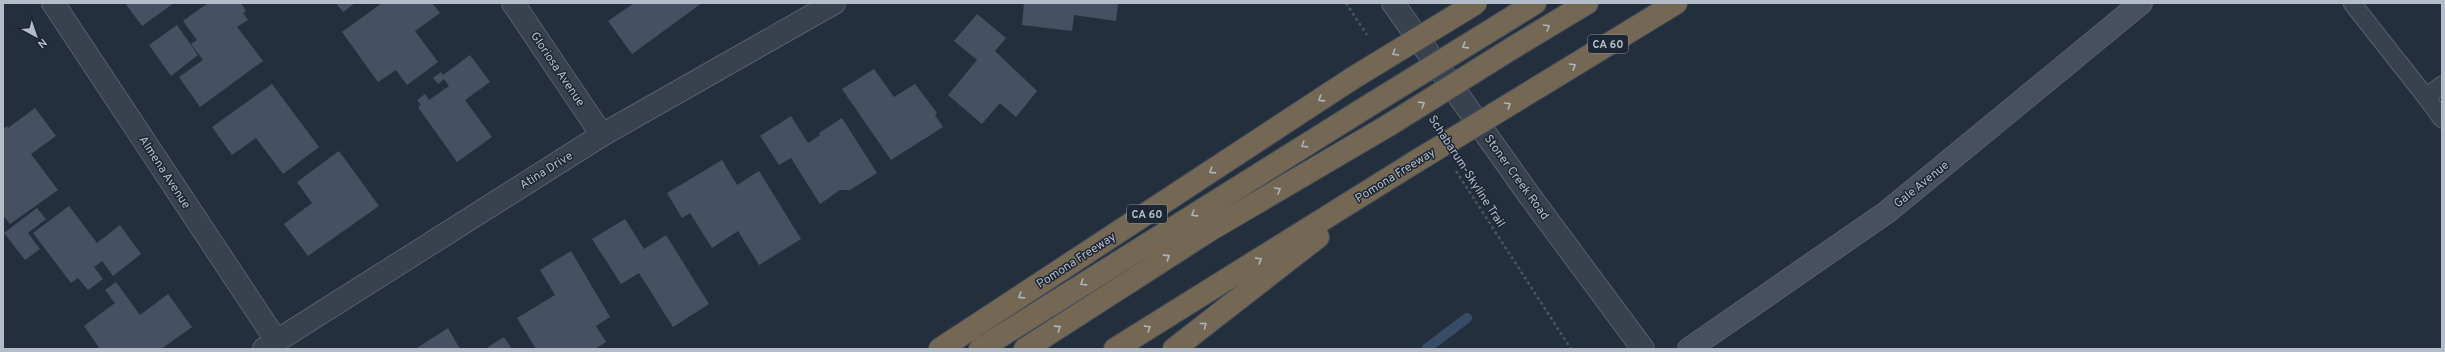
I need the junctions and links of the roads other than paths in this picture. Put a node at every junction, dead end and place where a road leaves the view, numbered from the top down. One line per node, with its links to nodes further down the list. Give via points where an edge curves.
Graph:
1 (53, 3): 16 (street, Almena Avenue)
2 (514, 3): 14 (street, Gloriosa Avenue)
3 (834, 3): 14 (street, Atina Drive)
4 (1393, 3): 22 (street, Stoner Creek Road, via 1529,195)
5 (1476, 3): 17 (highway, Pomona Freeway / CA 60, one-way to 17, bridge, via 1354,78)
6 (1535, 3): 18 (highway, one-way to 18, bridge)
7 (1587, 3): 19 (highway, one-way to 7, bridge, via 1210,230 1389,125)
8 (1676, 3): 15 (highway, Pomona Freeway / CA 60, one-way to 8, bridge)
9 (2141, 3): 23 (main road, Gale Avenue, via 1887,212)
10 (2352, 3): 12 (lane)
11 (2442, 85): 12 (lane)
12 (2426, 97): 13 (lane)
13 (2442, 119)
14 (602, 135): 16 (street, Atina Drive)
15 (1415, 162): 20 (highway, Pomona Freeway / CA 60, one-way to 15); 21 (highway, one-way to 15)
16 (270, 345)
17 (940, 349)
18 (980, 349)
19 (1025, 349)
20 (1115, 349)
21 (1174, 349)
22 (1643, 349)
23 (1689, 349)

